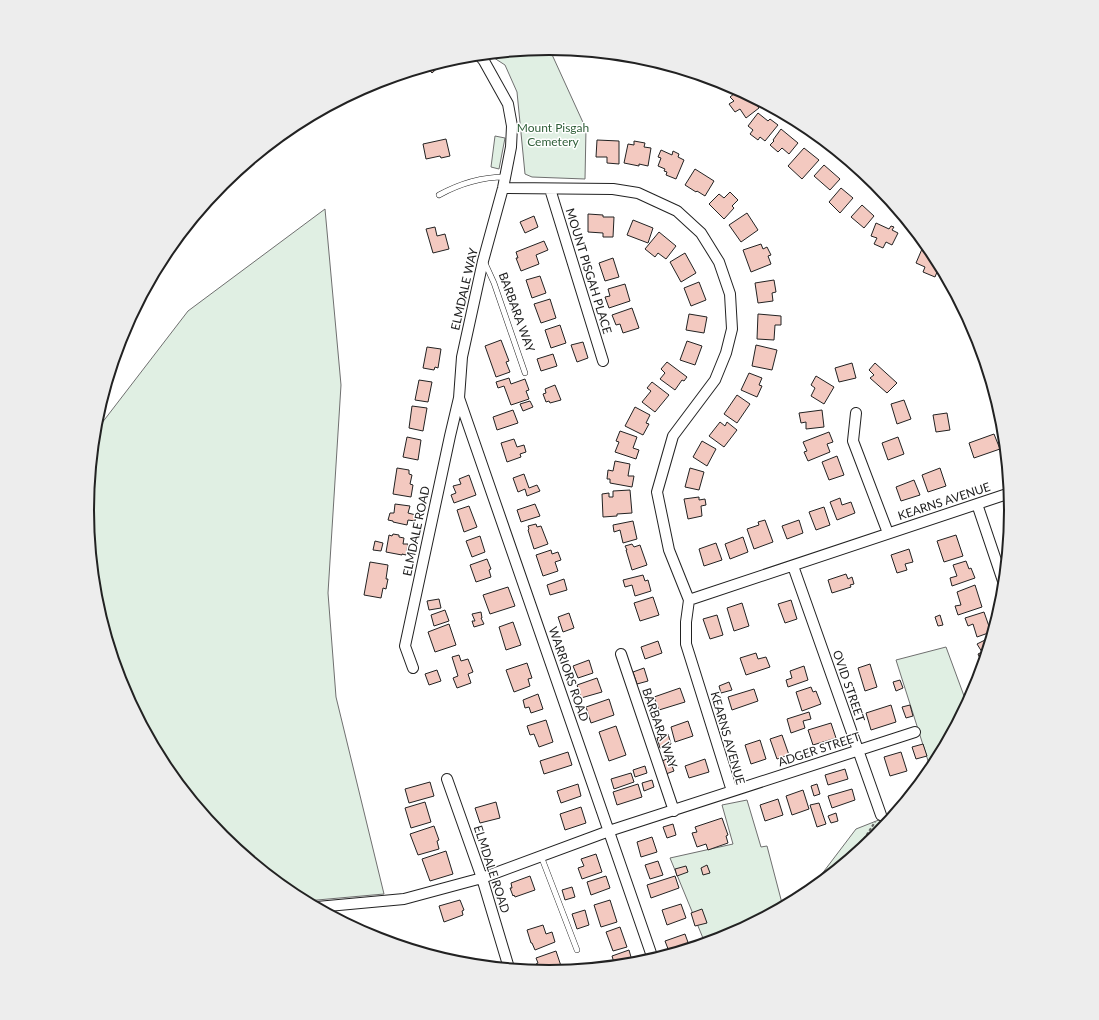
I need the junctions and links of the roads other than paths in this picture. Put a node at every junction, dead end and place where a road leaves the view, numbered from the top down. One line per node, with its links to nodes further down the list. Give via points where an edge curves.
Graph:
1 (483, 60): 2 (street, via 508,104 512,126)
2 (505, 177): 3 (street); 5 (lane, via 490,177 452,188)
3 (503, 188): 4 (street); 6 (street, ELMDALE WAY)
4 (550, 189): 7 (street, MOUNT PISGAH PLACE); 16 (street, via 613,189 638,193 676,211 701,233 719,262 730,294 732,329 726,353 716,380 673,436 657,492 669,550)
5 (439, 195)
6 (484, 261): 8 (lane, BARBARA WAY); 9 (street, ELMDALE WAY, via 462,357)
7 (603, 361)
8 (525, 373)
9 (460, 398): 18 (street, ELMDALE ROAD, via 406,646); 25 (street, WARRIORS ROAD)
10 (856, 413): 13 (street, via 853,441)
11 (1004, 495): 12 (street, KEARNS AVENUE)
12 (977, 504): 13 (street, KEARNS AVENUE); 15 (street)
13 (888, 533): 14 (street, KEARNS AVENUE)
14 (793, 566): 16 (street, KEARNS AVENUE); 20 (street, OVID STREET)
15 (1000, 573)
16 (689, 600): 22 (street, KEARNS AVENUE, via 686,644)
17 (621, 654): 23 (street, BARBARA WAY)
18 (413, 668)
19 (915, 732): 20 (street, ADGER STREET)
20 (858, 750): 22 (street, ADGER STREET); 24 (street, OVID STREET)
21 (447, 779): 27 (street, ELMDALE ROAD)
22 (732, 791): 23 (street, KEARNS AVENUE)
23 (674, 810): 25 (street, KEARNS AVENUE)
24 (881, 814)
25 (609, 831): 26 (street, KEARNS AVENUE); 30 (street, WARRIORS ROAD)
26 (541, 856): 27 (street, KEARNS AVENUE); 29 (lane)
27 (482, 878): 28 (street, KEARNS AVENUE, via 404,899); 31 (street, ELMDALE ROAD)
28 (328, 907)
29 (577, 950)
30 (651, 953)
31 (507, 963)

